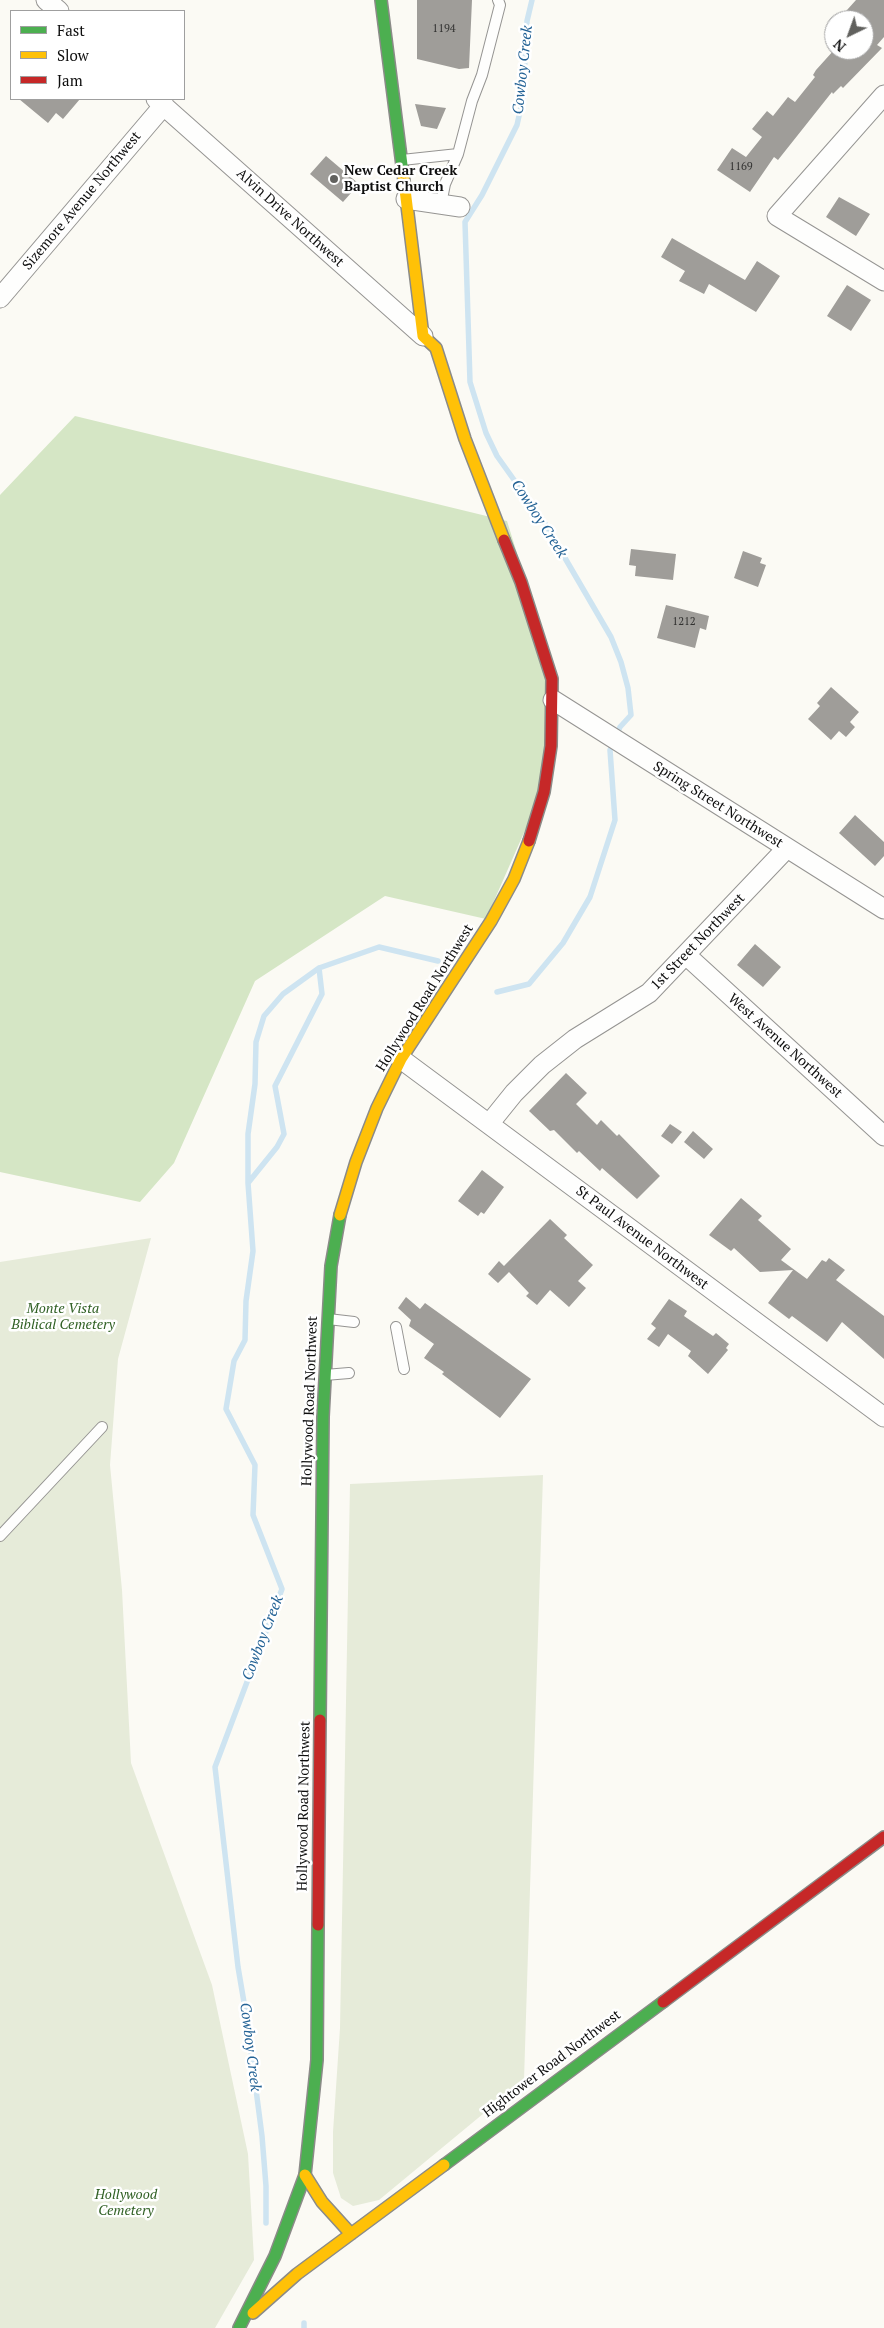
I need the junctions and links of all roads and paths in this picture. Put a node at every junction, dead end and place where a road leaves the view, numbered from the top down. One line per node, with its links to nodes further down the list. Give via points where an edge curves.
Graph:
1 (46, 0): 4 (street)
2 (381, 0): 8 (street)
3 (498, 0): 7 (lane, via 500,5 482,75)
4 (58, 10)
5 (884, 95): 12 (street, via 776,216)
6 (160, 102): 13 (street, Sizemore Avenue Northwest); 14 (street, Alvin Drive Northwest)
7 (458, 154): 8 (lane); 10 (lane, via 445,184)
8 (401, 160): 9 (street)
9 (406, 199): 10 (street); 14 (street)
10 (441, 204): 11 (street)
11 (460, 208)
12 (884, 281)
13 (0, 298)
14 (423, 336): 15 (street, Hollywood Road Northwest, via 436,348 465,439 521,582 552,679)
15 (553, 700): 16 (street, Spring Street Northwest); 19 (street, Hollywood Road Northwest, via 544,792 531,837 514,878 491,921)
16 (787, 848): 17 (street, Spring Street Northwest); 18 (street, 1st Street Northwest)
17 (884, 909)
18 (686, 955): 20 (street, 1st Street Northwest, via 649,993 575,1039 542,1065); 21 (street, West Avenue Northwest)
19 (401, 1059): 20 (street, St Paul Avenue Northwest); 22 (street, Hollywood Road Northwest, via 366,1135 341,1213 331,1266)
20 (489, 1124): 28 (street, St Paul Avenue Northwest)
21 (881, 1126)
22 (328, 1319): 23 (lane); 27 (street, Hollywood Road Northwest)
23 (354, 1322)
24 (396, 1327): 25 (lane)
25 (404, 1369)
26 (349, 1373): 27 (lane)
27 (325, 1375): 32 (street, Hollywood Road Northwest, via 317,2060)
28 (884, 1418)
29 (102, 1427): 30 (lane)
30 (0, 1536)
31 (884, 1836): 33 (street, Hightower Road Northwest)
32 (305, 2175): 33 (street, via 322,2202); 34 (street, Hollywood Road Northwest, via 274,2256)
33 (351, 2234): 34 (street, Hightower Road Northwest, via 286,2283)
34 (241, 2325)

